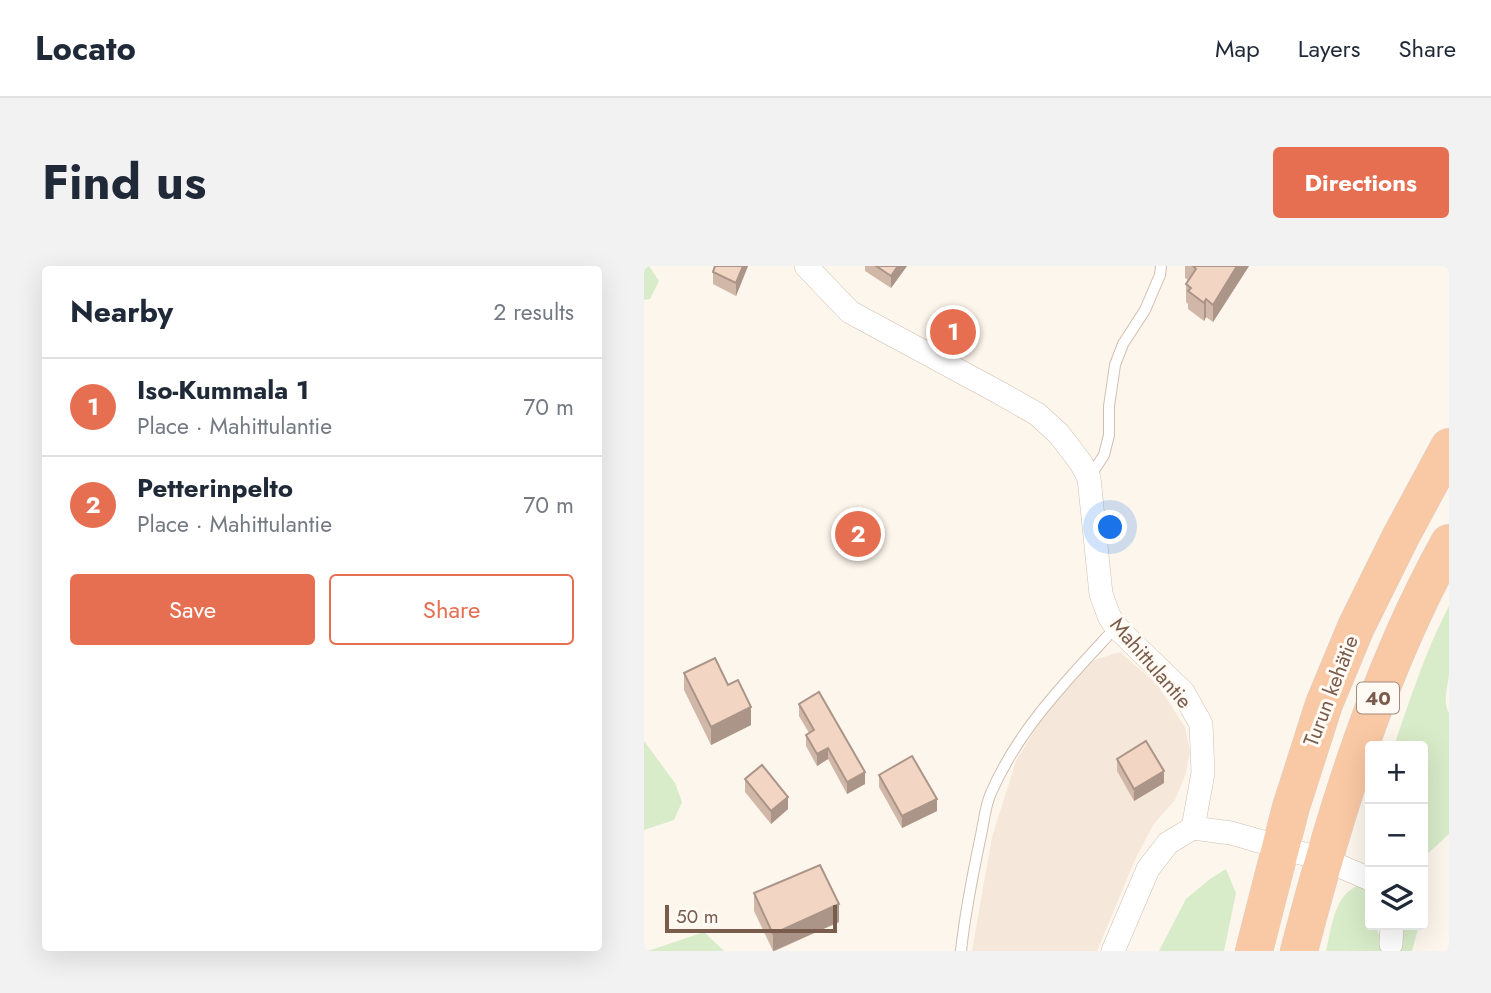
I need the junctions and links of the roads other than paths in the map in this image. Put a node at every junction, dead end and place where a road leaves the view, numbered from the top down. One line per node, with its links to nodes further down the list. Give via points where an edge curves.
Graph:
1 (806, 266): 4 (street, Mahittulantie, via 850,312 1037,414 1059,434)
2 (1161, 266): 4 (lane, via 1145,310 1122,344 1109,406 1109,435 1104,454)
3 (1449, 447): 8 (highway, Turun kehätie / 40, via 1350,639 1324,704)
4 (1088, 478): 6 (street, Mahittulantie, via 1101,594)
5 (1449, 543): 9 (highway, 40, via 1372,714)
6 (1116, 627): 7 (street, Mahittulantie, via 1183,692 1201,724 1203,773); 11 (lane, via 1023,733 989,796)
7 (1193, 828): 8 (street); 12 (street, via 1168,843 1148,869)
8 (1281, 847): 9 (street); 13 (highway, Turun kehätie / 40)
9 (1325, 860): 10 (street); 14 (highway, 40)
10 (1365, 877)
11 (961, 951)
12 (1112, 951)
13 (1254, 951)
14 (1299, 951)

